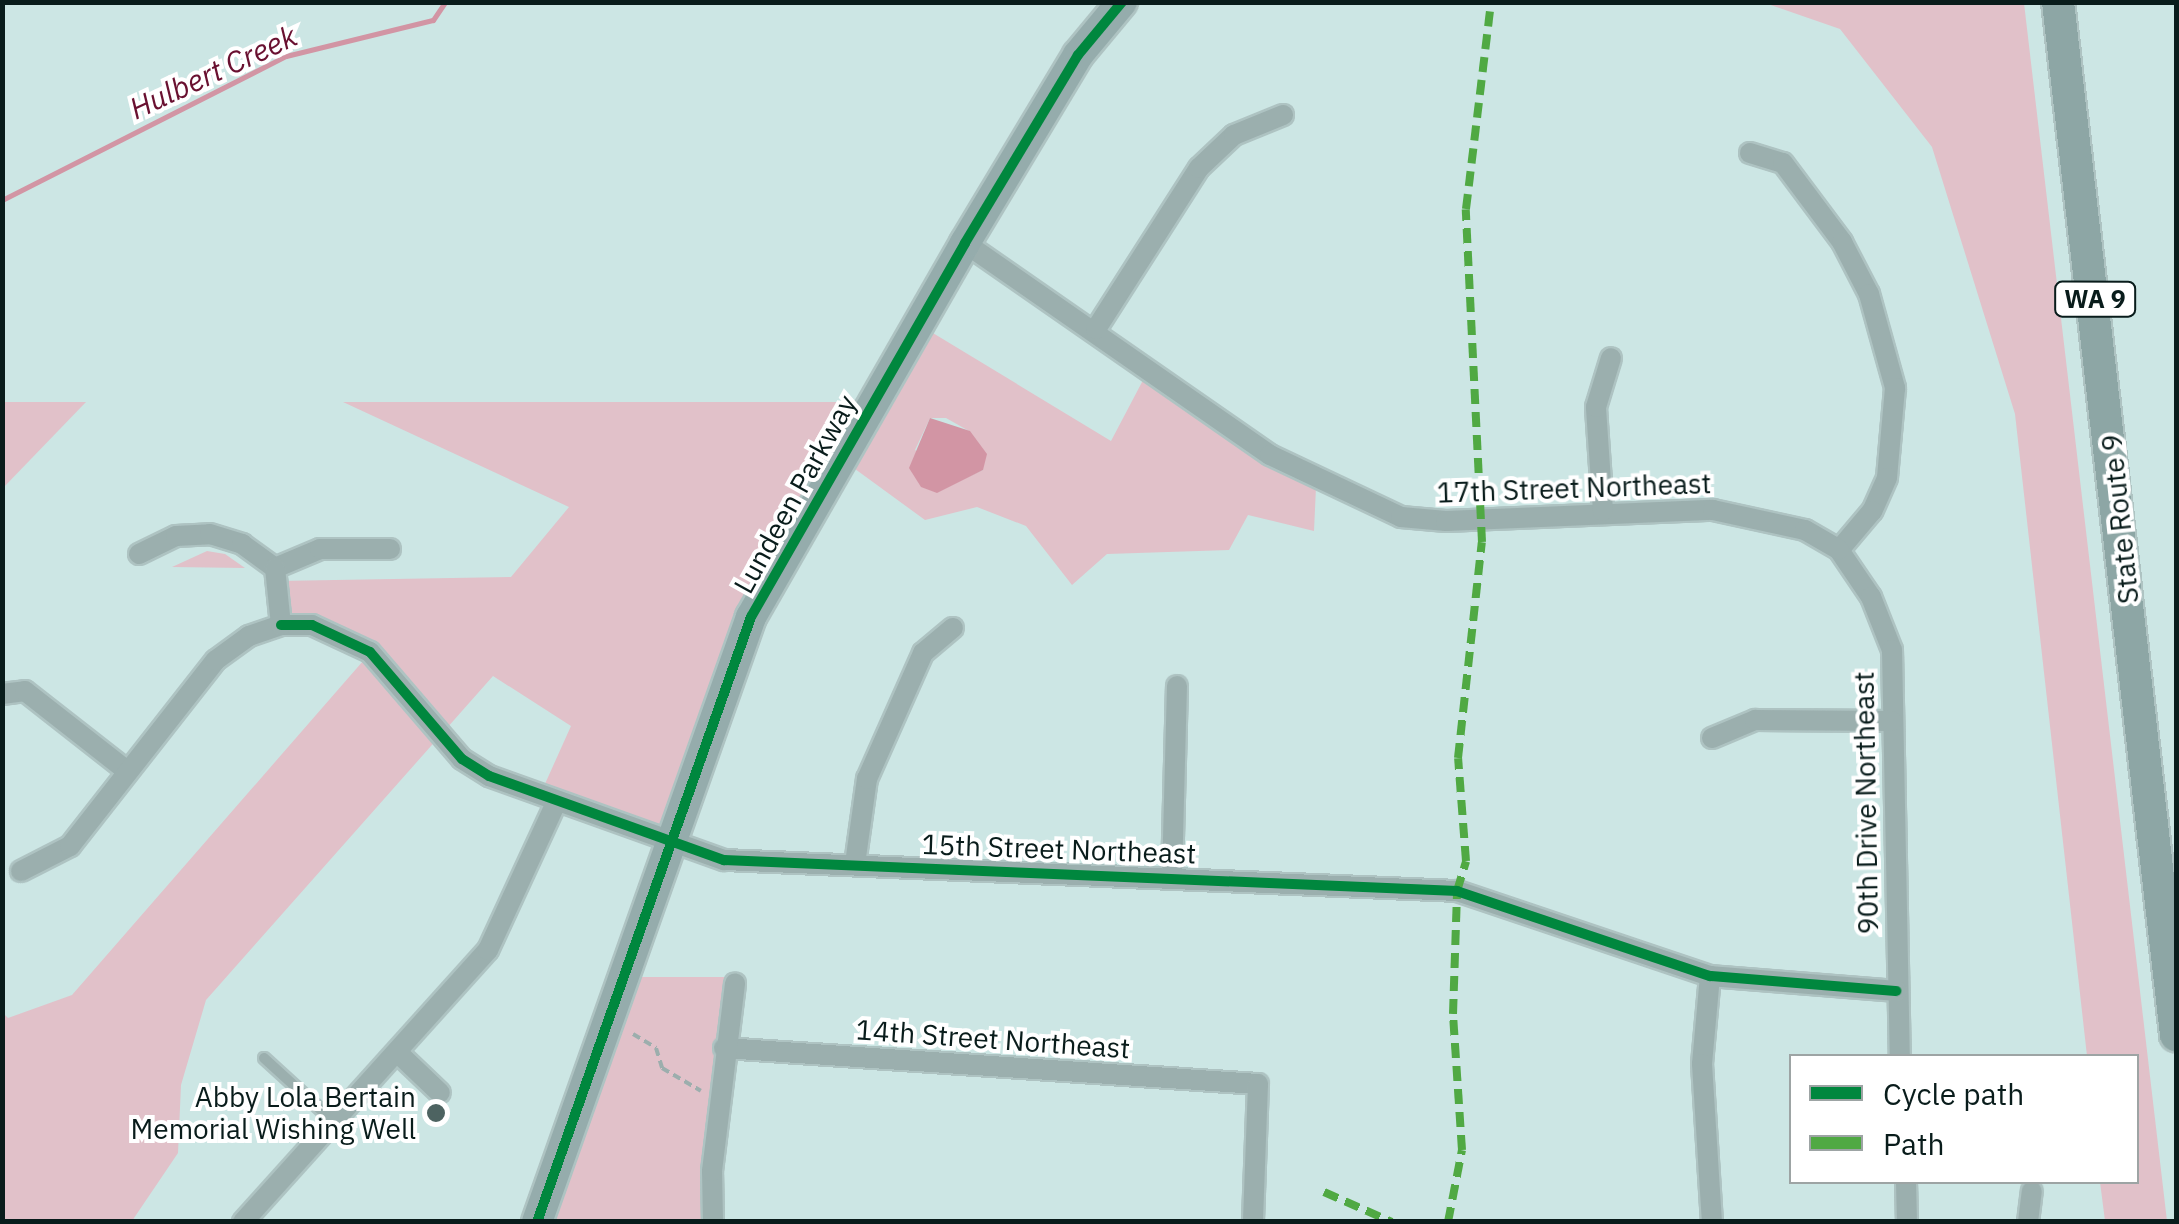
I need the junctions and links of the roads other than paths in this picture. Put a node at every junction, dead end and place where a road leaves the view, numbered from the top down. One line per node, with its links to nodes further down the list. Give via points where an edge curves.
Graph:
1 (1122, 2): 5 (main road, Lundeen Parkway, via 1078,56)
2 (2058, 2): 28 (main road, State Route 9 / WA 9)
3 (1283, 115): 6 (street, via 1234,135 1199,168)
4 (1750, 152): 10 (street, via 1784,164 1821,208 1869,294 1895,388 1887,478 1872,511)
5 (964, 242): 6 (street, 17th Street Northeast); 21 (main road, Lundeen Parkway, via 751,617)
6 (1096, 329): 8 (street, 17th Street Northeast, via 1270,456 1400,517 1446,522)
7 (1611, 358): 8 (street, via 1596,407)
8 (1602, 512): 10 (street, 17th Street Northeast, via 1755,514)
9 (390, 550): 12 (street, via 320,550)
10 (1839, 550): 17 (street, 90th Drive Northeast, via 1872,597 1892,650)
11 (139, 554): 12 (street, via 176,536 210,534 242,544)
12 (276, 568): 13 (street)
13 (281, 625): 19 (street, via 249,636 216,660); 20 (street, 15th Street Northeast, via 312,625 370,652 462,759)
14 (953, 628): 22 (street, via 924,654 868,778)
15 (1177, 686): 24 (street)
16 (2, 694): 19 (street, via 25,691)
17 (1892, 721): 18 (street, via 1756,720); 27 (street, 90th Drive Northeast)
18 (1712, 738)
19 (127, 772): 23 (street, via 70,846)
20 (556, 801): 21 (street, 15th Street Northeast); 30 (street, via 488,950)
21 (670, 843): 22 (street, 15th Street Northeast, via 724,860); 38 (main road, Lundeen Parkway)
22 (855, 864): 24 (street, 15th Street Northeast)
23 (21, 872)
24 (1172, 876): 25 (street, 15th Street Northeast, via 1457,891)
25 (1710, 976): 27 (street, 15th Street Northeast); 41 (street, via 1702,1064)
26 (735, 983): 29 (street)
27 (1896, 991): 31 (street, 90th Drive Northeast)
28 (2176, 1035)
29 (724, 1048): 39 (street); 40 (street, 14th Street Northeast, via 1258,1084)
30 (398, 1052): 33 (street); 34 (street)
31 (1900, 1054)
32 (264, 1058): 34 (lane)
33 (440, 1093)
34 (332, 1120): 37 (street)
35 (1906, 1184): 42 (street)
36 (2032, 1191): 43 (street)
37 (243, 1222)
38 (538, 1222)
39 (714, 1222)
40 (1253, 1222)
41 (1712, 1222)
42 (1907, 1222)
43 (2028, 1222)

